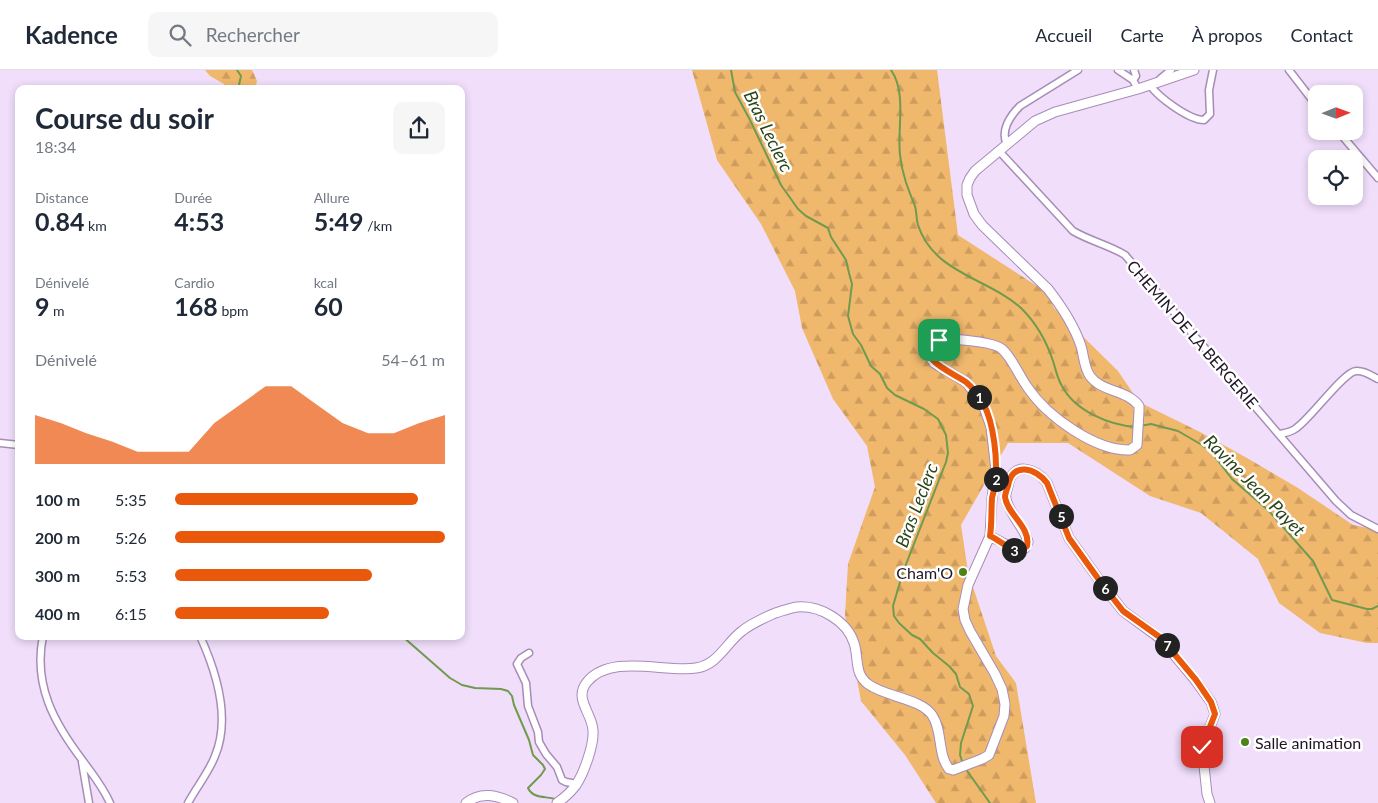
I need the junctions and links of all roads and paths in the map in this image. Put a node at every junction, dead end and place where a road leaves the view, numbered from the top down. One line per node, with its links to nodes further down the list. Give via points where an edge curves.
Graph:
1 (1078, 70): 14 (street, via 1013,113 1004,135)
2 (1118, 70): 8 (street)
3 (1134, 70): 8 (street, via 1136,76)
4 (1171, 70): 9 (street)
5 (1194, 70): 9 (main road)
6 (1213, 70): 10 (street, via 1210,114 1204,120 1192,117 1156,94)
7 (1289, 70): 12 (street)
8 (1133, 80): 11 (street)
9 (1160, 82): 10 (main road)
10 (1150, 85): 11 (main road)
11 (1138, 89): 14 (main road, via 1055,112 1035,121)
12 (1308, 95)
13 (1346, 140): 16 (street)
14 (1007, 144): 15 (main road)
15 (999, 151): 18 (street, CHEMIN DE LA BERGERIE, via 1073,231 1125,255); 22 (main road, via 975,171 967,186 974,214 1058,301 1076,334 1091,377 1133,400 1139,411 1137,445 1130,450 1114,450 1076,432 1036,398 1000,348 986,343 946,339 934,343 929,352 934,363 966,382 988,414 996,470)
16 (1378, 178)
17 (1378, 379): 18 (street, via 1356,371 1348,374 1295,430)
18 (1280, 434): 21 (street, CHEMIN DE LA BERGERIE, via 1350,515)
19 (0, 443): 20 (street)
20 (15, 445)
21 (1378, 529)
22 (990, 536): 27 (main road, via 968,585 963,609 970,631 1002,689 1005,704 992,750 982,759 952,770 946,765 930,712 870,686 858,672 854,643 846,628 831,616 798,607 749,626 713,662 700,668 623,667 596,674 582,693 593,730); 34 (main road, via 1016,550 1027,546 1026,536 1005,498 1009,479 1022,469 1042,476 1069,538 1102,584 1123,611 1161,638 1211,702 1215,714 1202,747)
23 (42, 640): 26 (street, via 40,664 49,707)
24 (202, 640): 31 (street, via 218,683 222,710 215,758)
25 (529, 653): 27 (street, via 517,664 526,683 528,706 538,732 538,742 558,767 562,780)
26 (81, 759): 29 (street); 30 (street)
27 (577, 784): 28 (main road)
28 (560, 801)
29 (89, 803)
30 (110, 803)
31 (188, 803)
32 (466, 803): 33 (main road, via 483,795)
33 (513, 803)
34 (1210, 803)

